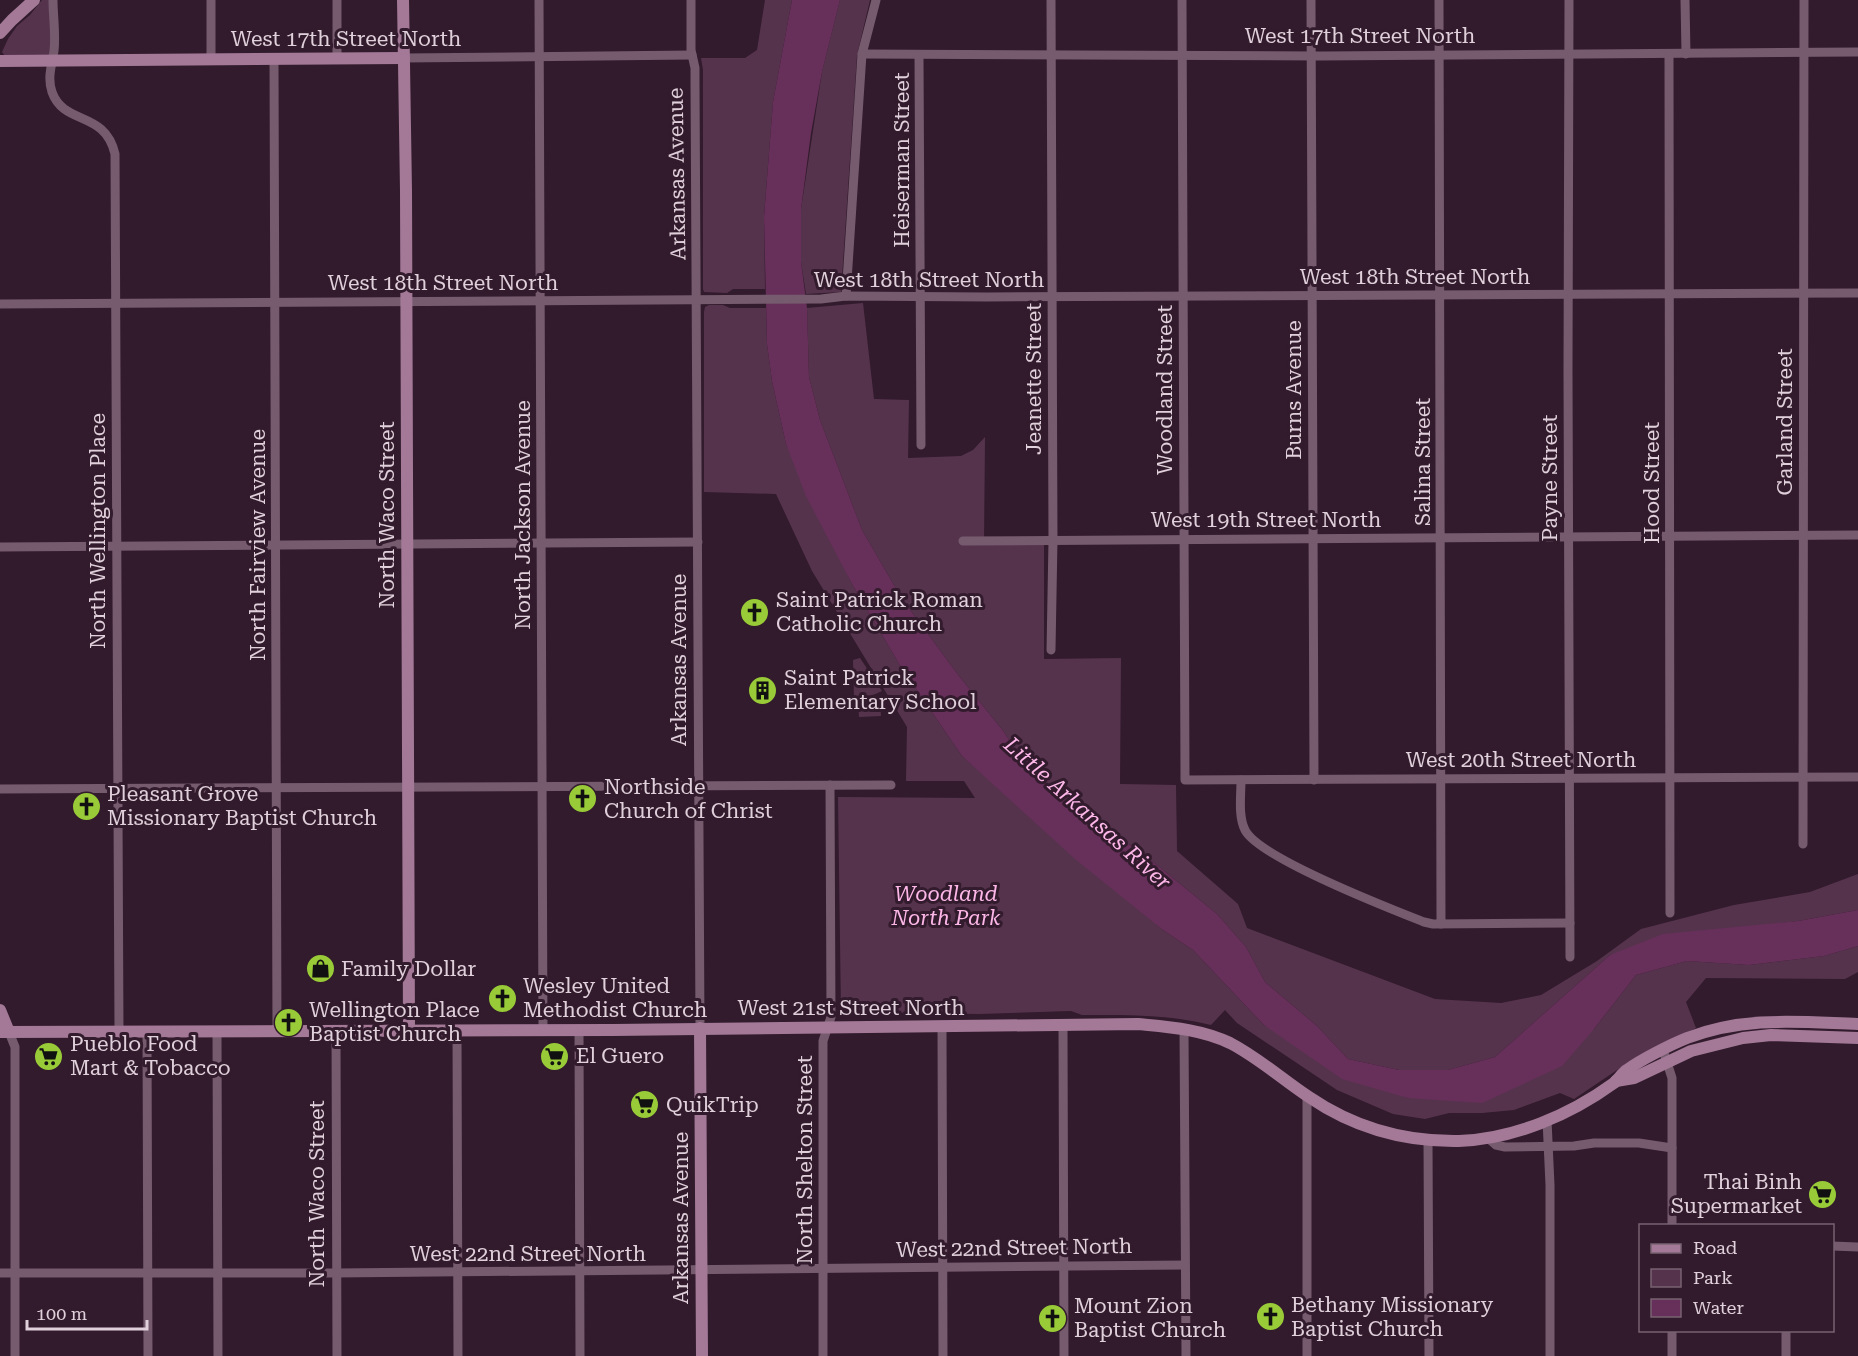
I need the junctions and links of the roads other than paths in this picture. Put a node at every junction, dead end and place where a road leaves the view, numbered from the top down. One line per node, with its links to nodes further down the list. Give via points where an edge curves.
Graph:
1 (34, 0): 16 (main road)
2 (53, 0): 34 (street)
3 (211, 0): 32 (street)
4 (337, 0): 30 (street)
5 (403, 0): 31 (main road, North Waco Street)
6 (539, 0): 29 (street, North Jackson Avenue)
7 (691, 0): 22 (street, Arkansas Avenue)
8 (876, 0): 19 (street)
9 (1051, 0): 27 (street, Jeanette Street)
10 (1182, 0): 23 (street, Woodland Street)
11 (1311, 0): 28 (street, Burns Avenue)
12 (1439, 0): 24 (street, Salina Street)
13 (1569, 0): 25 (street, Payne Street)
14 (1685, 0): 21 (street)
15 (1804, 0): 17 (street, Garland Street)
16 (0, 33)
17 (1803, 52): 18 (street, West 17th Street North); 21 (street, West 17th Street North); 36 (street, Garland Street)
18 (1858, 52)
19 (862, 54): 26 (street, West 17th Street North); 41 (street)
20 (1669, 54): 21 (street, West 17th Street North); 25 (street, West 17th Street North); 38 (street, Hood Street)
21 (1686, 54)
22 (692, 55): 29 (street, West 17th Street North); 46 (street, Arkansas Avenue)
23 (1182, 55): 27 (street, West 17th Street North); 28 (street, West 17th Street North); 42 (street, Woodland Street)
24 (1440, 55): 25 (street, West 17th Street North); 28 (street, West 17th Street North); 39 (street, Salina Street)
25 (1568, 55): 40 (street, Payne Street)
26 (919, 56): 27 (street, West 17th Street North); 44 (street, Heiserman Street)
27 (1051, 56): 45 (street, Jeanette Street)
28 (1311, 56): 43 (street, Burns Avenue)
29 (539, 57): 31 (street, West 17th Street North); 47 (street, North Jackson Avenue)
30 (337, 58): 31 (main road, West 17th Street North); 33 (main road, West 17th Street North)
31 (404, 58): 48 (main road, North Waco Street)
32 (211, 59): 33 (main road, West 17th Street North); 34 (main road, West 17th Street North)
33 (274, 59): 49 (street, North Fairview Avenue)
34 (51, 60): 35 (main road, West 17th Street North); 50 (street, North Wellington Place, via 49,75 58,102 75,116 99,126 112,142)
35 (0, 61)
36 (1802, 293): 37 (street, West 18th Street North); 38 (street, West 18th Street North); 53 (street, Garland Street)
37 (1858, 293)
38 (1670, 294): 40 (street, West 18th Street North); 56 (street, Hood Street)
39 (1440, 295): 40 (street, West 18th Street North); 43 (street, West 18th Street North); 57 (street, Salina Street)
40 (1568, 295): 55 (street, Payne Street)
41 (846, 296): 44 (street, West 18th Street North); 46 (street, West 18th Street North)
42 (1183, 296): 43 (street, West 18th Street North); 45 (street, West 18th Street North); 59 (street, Woodland Street)
43 (1312, 296): 58 (street, Burns Avenue)
44 (920, 297): 45 (street, West 18th Street North); 52 (street, Heiserman Street)
45 (1052, 297): 60 (street, Jeanette Street)
46 (697, 299): 47 (street, West 18th Street North); 62 (street, Arkansas Avenue)
47 (540, 300): 48 (street, West 18th Street North); 63 (street, North Jackson Avenue)
48 (406, 301): 49 (street, West 18th Street North); 65 (main road, North Waco Street)
49 (275, 302): 50 (street, West 18th Street North); 64 (street, North Fairview Avenue)
50 (116, 303): 51 (street, West 18th Street North); 66 (street, North Wellington Place)
51 (0, 304)
52 (921, 445)
53 (1803, 535): 54 (street, West 19th Street North); 56 (street, West 19th Street North); 70 (street, Garland Street)
54 (1858, 535)
55 (1568, 536): 56 (street, West 19th Street North); 57 (street, West 19th Street North); 72 (street, Payne Street)
56 (1670, 536): 69 (street, Hood Street)
57 (1441, 537): 58 (street, West 19th Street North); 73 (street, Salina Street)
58 (1313, 538): 59 (street, West 19th Street North); 76 (street, Burns Avenue)
59 (1184, 539): 60 (street, West 19th Street North); 74 (street, Woodland Street)
60 (1053, 540): 61 (street, West 19th Street North); 68 (street, Jeanette Street)
61 (963, 541)
62 (698, 542): 63 (street); 80 (street, Arkansas Avenue)
63 (541, 544): 65 (street); 79 (street, North Jackson Avenue)
64 (276, 545): 65 (street); 66 (street); 81 (street, North Fairview Avenue)
65 (407, 545): 82 (main road, North Waco Street)
66 (117, 546): 67 (street); 83 (street, North Wellington Place)
67 (0, 547)
68 (1051, 650)
69 (1670, 777): 70 (street, West 20th Street North); 72 (street, West 20th Street North); 86 (street, Hood Street)
70 (1803, 777): 71 (street, West 20th Street North); 85 (street, Garland Street)
71 (1858, 777)
72 (1569, 778): 73 (street, West 20th Street North); 87 (street, Payne Street)
73 (1441, 779): 76 (street, West 20th Street North); 88 (street, Salina Street)
74 (1185, 780): 75 (street, West 20th Street North)
75 (1240, 780): 76 (street, West 20th Street North); 88 (street, via 1242,823 1246,832 1263,846 1326,882 1424,922)
76 (1314, 780)
77 (830, 785): 78 (street); 80 (street); 95 (street, North Shelton Street)
78 (891, 785)
79 (542, 786): 80 (street); 82 (street); 99 (street, North Jackson Avenue)
80 (699, 786): 94 (street, Arkansas Avenue)
81 (277, 787): 82 (street); 83 (street); 100 (street, North Fairview Avenue)
82 (407, 787): 102 (main road, North Waco Street)
83 (118, 788): 84 (street); 104 (street, North Wellington Place)
84 (0, 789)
85 (1803, 844)
86 (1670, 913)
87 (1570, 923): 88 (street); 89 (street, Payne Street)
88 (1441, 924)
89 (1570, 957)
90 (0, 1010): 103 (main road)
91 (1858, 1024): 108 (main road, West 21st Street North, via 1752,1022 1686,1038)
92 (1063, 1025): 93 (main road, West 21st Street North); 97 (main road, West 21st Street North, via 1137,1024); 121 (street)
93 (942, 1027): 95 (main road, West 21st Street North); 122 (street)
94 (700, 1028): 95 (main road, West 21st Street North); 96 (main road, West 21st Street North); 124 (main road, Arkansas Avenue)
95 (828, 1028): 123 (street, North Shelton Street, via 822,1054)
96 (579, 1029): 99 (main road, West 21st Street North); 125 (street)
97 (1184, 1029): 111 (main road, West 21st Street North, via 1229,1043); 120 (street)
98 (457, 1030): 99 (main road, West 21st Street North); 102 (main road, West 21st Street North); 126 (street)
99 (543, 1030)
100 (277, 1031): 101 (main road, West 21st Street North); 106 (main road, West 21st Street North)
101 (336, 1031): 102 (main road, West 21st Street North); 130 (street, North Waco Street)
102 (408, 1031)
103 (5, 1032): 104 (main road, West 21st Street North); 128 (street, via 15,1047)
104 (119, 1032): 105 (main road, West 21st Street North)
105 (147, 1032): 106 (main road, West 21st Street North); 129 (street)
106 (217, 1032): 131 (street)
107 (1858, 1038): 109 (main road, West 21st Street North, via 1743,1038 1692,1051)
108 (1663, 1050): 109 (street); 110 (main road, West 21st Street North, via 1627,1070)
109 (1668, 1062): 110 (main road, West 21st Street North, via 1634,1078); 116 (street, via 1672,1078)
110 (1616, 1081): 112 (main road, West 21st Street North)
111 (1307, 1096): 114 (main road, West 21st Street North, via 1360,1124); 145 (street)
112 (1546, 1120): 113 (main road, West 21st Street North); 115 (street)
113 (1488, 1138): 114 (main road, West 21st Street North); 115 (street, via 1505,1147)
114 (1428, 1140): 146 (street)
115 (1549, 1146): 116 (street, via 1639,1143); 147 (street)
116 (1672, 1148): 117 (street)
117 (1672, 1224)
118 (1834, 1246): 119 (street)
119 (1858, 1247)
120 (1185, 1265): 121 (street, West 22nd Street North); 144 (street)
121 (1064, 1266): 122 (street, West 22nd Street North); 143 (street)
122 (943, 1267): 123 (street, West 22nd Street North); 142 (street)
123 (823, 1268): 124 (street, West 22nd Street North); 141 (street, North Shelton Street)
124 (701, 1270): 125 (street, West 22nd Street North); 140 (main road, Arkansas Avenue)
125 (579, 1271): 126 (street, West 22nd Street North); 139 (street)
126 (458, 1272): 130 (street, West 22nd Street North); 138 (street)
127 (0, 1273): 128 (street, West 22nd Street North)
128 (15, 1273): 129 (street, West 22nd Street North); 134 (street)
129 (148, 1273): 131 (street, West 22nd Street North); 135 (street)
130 (336, 1273): 131 (street, West 22nd Street North); 137 (street, North Waco Street)
131 (218, 1274): 136 (street)
132 (1672, 1332): 148 (street)
133 (1786, 1332): 149 (street)
134 (15, 1356)
135 (148, 1356)
136 (218, 1356)
137 (337, 1356)
138 (458, 1356)
139 (580, 1356)
140 (702, 1356)
141 (823, 1356)
142 (943, 1356)
143 (1064, 1356)
144 (1186, 1356)
145 (1307, 1356)
146 (1429, 1356)
147 (1550, 1356)
148 (1672, 1356)
149 (1786, 1356)

